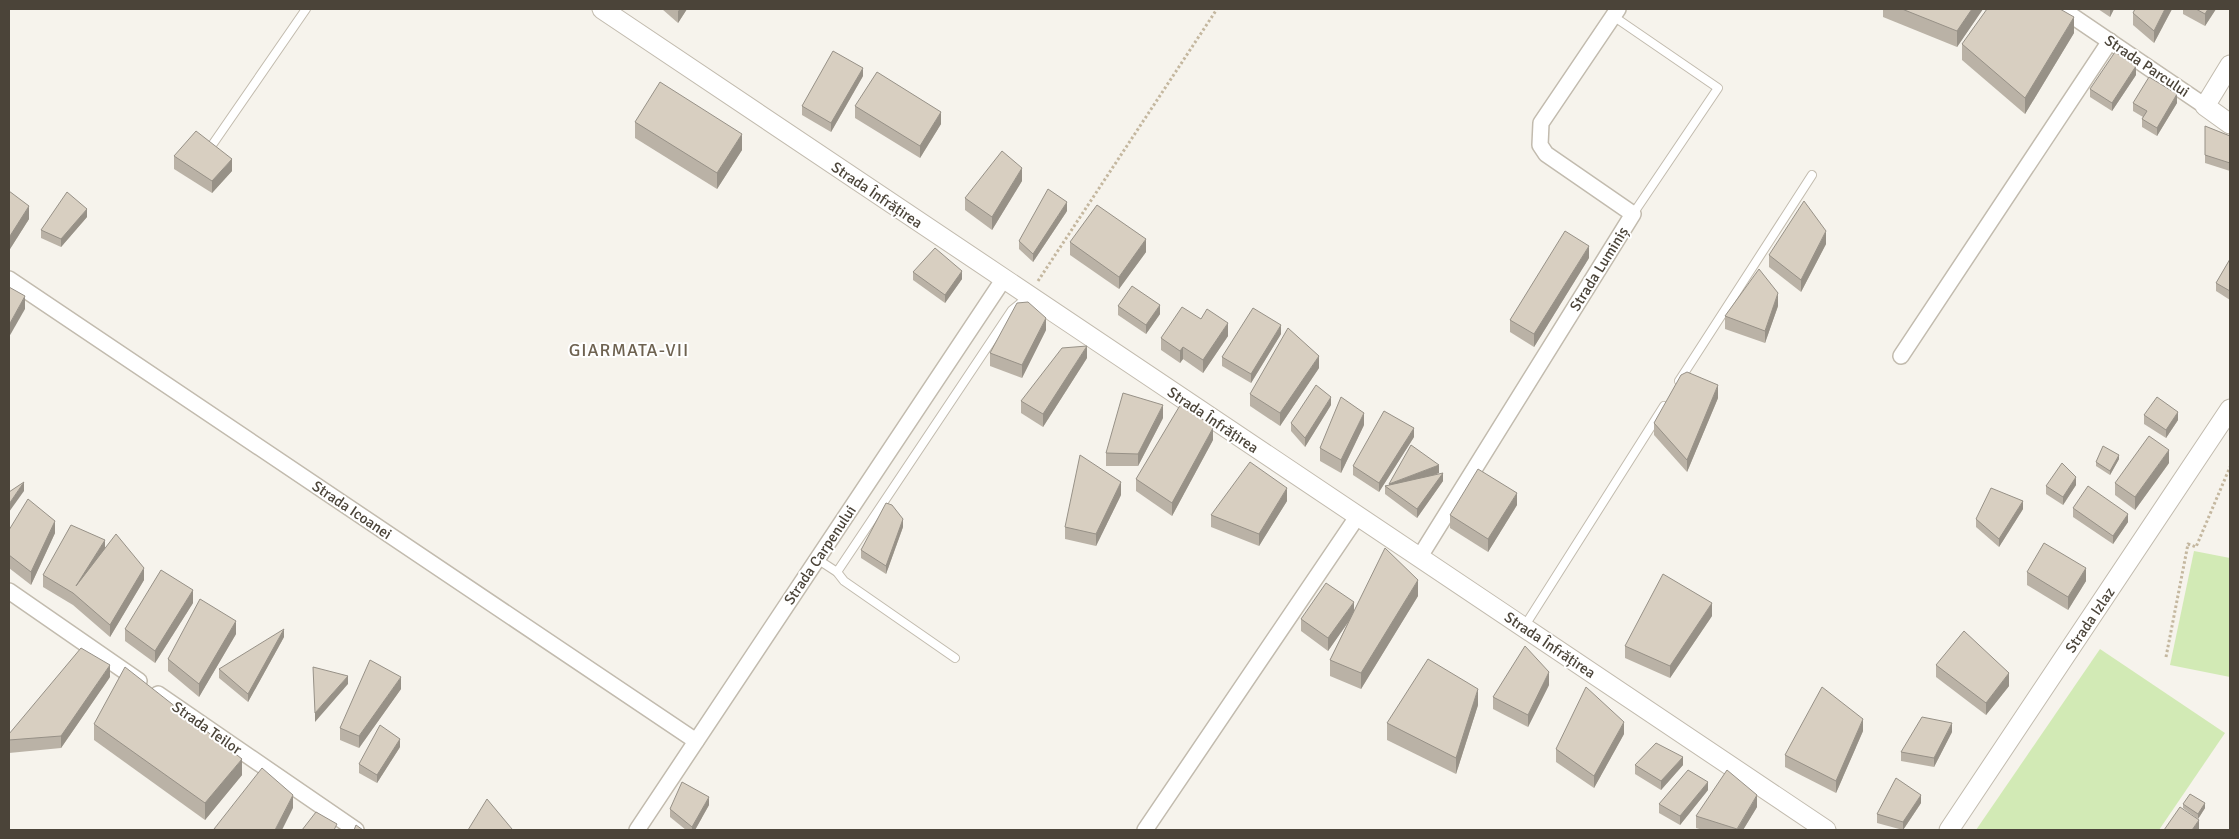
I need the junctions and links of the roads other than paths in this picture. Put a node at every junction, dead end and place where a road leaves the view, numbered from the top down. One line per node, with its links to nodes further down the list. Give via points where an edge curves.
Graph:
1 (306, 9): 9 (lane)
2 (602, 9): 13 (street, Strada Înfrățirea)
3 (2062, 9): 5 (street, Strada Parcului)
4 (1616, 13): 11 (street, Strada Luminiș, via 1542,123 1540,145 1546,154); 11 (lane, via 1718,88)
5 (2110, 41): 7 (street, Strada Parcului); 15 (street)
6 (2230, 65): 7 (street)
7 (2205, 106): 8 (street, Strada Parcului)
8 (2230, 124)
9 (208, 151)
10 (1812, 175): 16 (lane)
11 (1633, 214): 20 (street, Strada Luminiș)
12 (9, 279): 26 (street, Strada Icoanei)
13 (1003, 280): 14 (street, Strada Înfrățirea); 21 (street, Strada Carpenului)
14 (1028, 297): 19 (street, Strada Înfrățirea); 22 (lane, via 1012,310)
15 (1901, 356)
16 (1676, 386)
17 (1667, 401): 24 (lane)
18 (2230, 409): 31 (street, Strada Izlaz)
19 (1357, 516): 20 (street, Strada Înfrățirea); 29 (street)
20 (1419, 558): 24 (street, Strada Înfrățirea)
21 (818, 559): 22 (lane); 26 (street, Strada Carpenului)
22 (837, 572): 25 (lane, via 844,581)
23 (9, 592): 27 (street, Strada Teilor)
24 (1524, 628): 30 (street, Strada Înfrățirea)
25 (955, 658)
26 (696, 741): 28 (street, Strada Carpenului)
27 (356, 830)
28 (637, 830)
29 (1145, 830)
30 (1826, 830)
31 (1949, 830)

